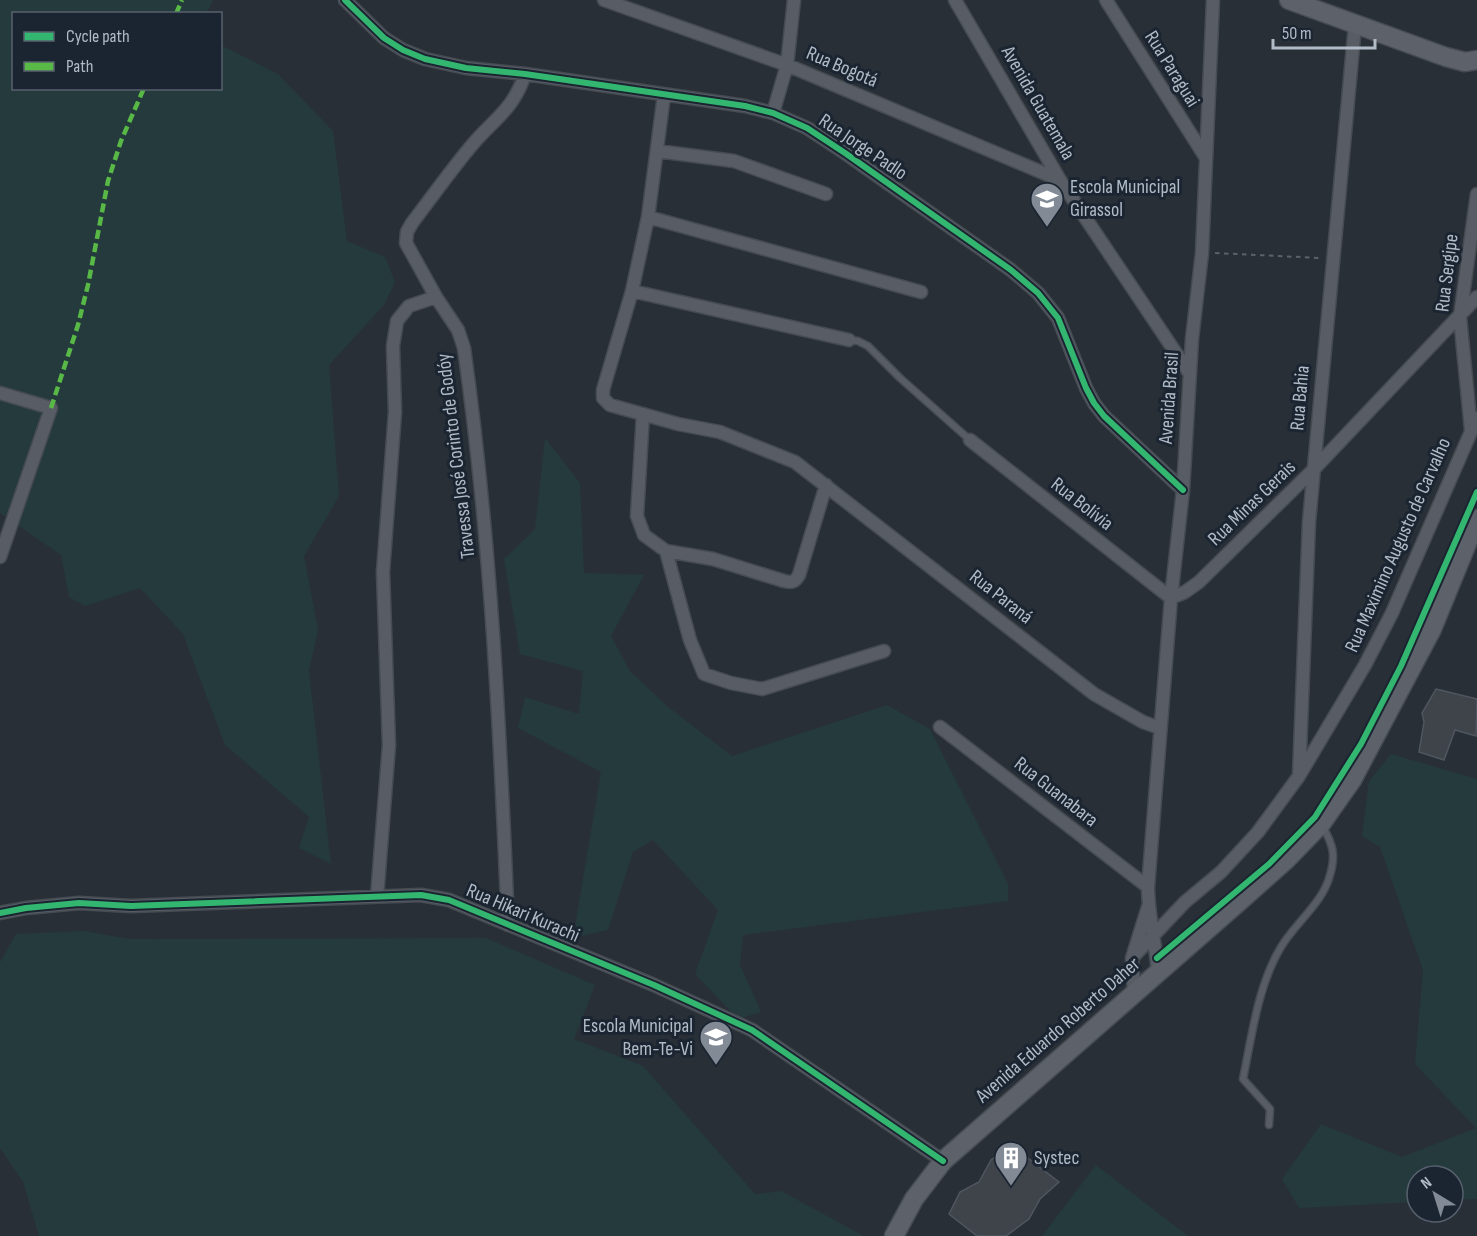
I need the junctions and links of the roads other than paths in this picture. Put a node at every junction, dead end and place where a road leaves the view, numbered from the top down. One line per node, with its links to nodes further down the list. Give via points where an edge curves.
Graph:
1 (345, 0): 11 (street, Rua Jorge Padlo, via 384,38 425,59)
2 (604, 0): 10 (street, Rua Bogotá)
3 (794, 0): 10 (street)
4 (955, 0): 16 (street, Avenida Guatemala)
5 (1106, 0): 15 (street, Rua Paraguai)
6 (1213, 0): 15 (street, Avenida Brasil)
7 (1289, 0): 8 (main road)
8 (1355, 25): 9 (main road, via 1446,57 1465,62); 31 (street, Rua Bahia)
9 (1477, 60)
10 (787, 65): 13 (street); 16 (street, Rua Bogotá)
11 (525, 74): 12 (street, Rua Jorge Padlo); 22 (street, Travessa José Corinto de Godóy, via 505,112 474,143 407,232 406,243)
12 (664, 95): 13 (street, Rua Jorge Padlo); 14 (street)
13 (773, 113): 33 (street, Rua Jorge Padlo, via 807,128 845,153 1038,293 1058,318 1094,403)
14 (657, 151): 17 (street, via 734,161); 19 (street)
15 (1206, 158): 26 (street, Avenida Brasil, via 1202,253)
16 (1060, 180): 26 (street, Avenida Guatemala)
17 (826, 194)
18 (1477, 194): 24 (street, Rua Sergipe)
19 (648, 217): 20 (street); 21 (street)
20 (632, 291): 25 (street); 28 (street, Rua Paraná, via 603,398 610,405)
21 (921, 292)
22 (436, 297): 44 (street, via 409,306 397,321 393,346 395,412 383,572 389,745); 47 (street, Travessa José Corinto de Godóy, via 458,330 464,348 485,521)
23 (1477, 297): 24 (street, Rua Minas Gerais)
24 (1460, 317): 29 (street, Rua Sergipe); 31 (street, Rua Minas Gerais)
25 (849, 339): 30 (lane, via 868,346)
26 (1190, 374): 33 (street, Avenida Brasil)
27 (0, 393): 36 (street, via 51,408)
28 (643, 414): 32 (street, Rua Paraná, via 720,432 758,446 795,462); 35 (street, via 637,516 644,535)
29 (1474, 424): 41 (street, Rua Maximino Augusto de Carvalho, via 1392,613)
30 (970, 440): 37 (street, Rua Bolívia)
31 (1313, 470): 37 (street, Rua Minas Gerais, via 1199,582); 41 (street, Rua Bahia)
32 (826, 485): 35 (street, via 795,581 713,559); 40 (street, Rua Paraná, via 1094,694)
33 (1183, 490): 37 (street, Avenida Brasil)
34 (1477, 519): 42 (main road, Avenida Eduardo Roberto Daher, via 1432,629 1389,714 1353,780)
35 (666, 552): 38 (street, via 690,640 704,674 762,689)
36 (0, 557)
37 (1171, 598): 40 (street, Avenida Brasil)
38 (884, 651)
39 (940, 727): 43 (street, Rua Guanabara)
40 (1160, 728): 43 (street, Avenida Brasil)
41 (1299, 776): 48 (street, Rua Maximino Augusto de Carvalho, via 1258,832)
42 (1322, 824): 50 (main road, Avenida Eduardo Roberto Daher); 52 (lane, via 1332,843 1330,877 1321,896 1280,949 1254,1025 1243,1079 1269,1109)
43 (1148, 887): 45 (street, Avenida Brasil)
44 (377, 897): 46 (street, Rua Hikari Kurachi, via 131,906 79,903); 47 (street, Rua Hikari Kurachi, via 421,895 449,900)
45 (1148, 906): 48 (street, Avenida Brasil); 49 (street, Avenida Brasil)
46 (0, 912)
47 (508, 925): 53 (street, Rua Hikari Kurachi, via 752,1030)
48 (1154, 933): 49 (street, Rua Maximino Augusto de Carvalho); 50 (street)
49 (1132, 958): 51 (street, Avenida Brasil)
50 (1158, 973): 51 (main road, Avenida Eduardo Roberto Daher)
51 (1134, 993): 53 (main road, Avenida Eduardo Roberto Daher)
52 (1269, 1125)
53 (943, 1161): 54 (main road, Avenida Eduardo Roberto Daher, via 914,1199)
54 (894, 1236)

